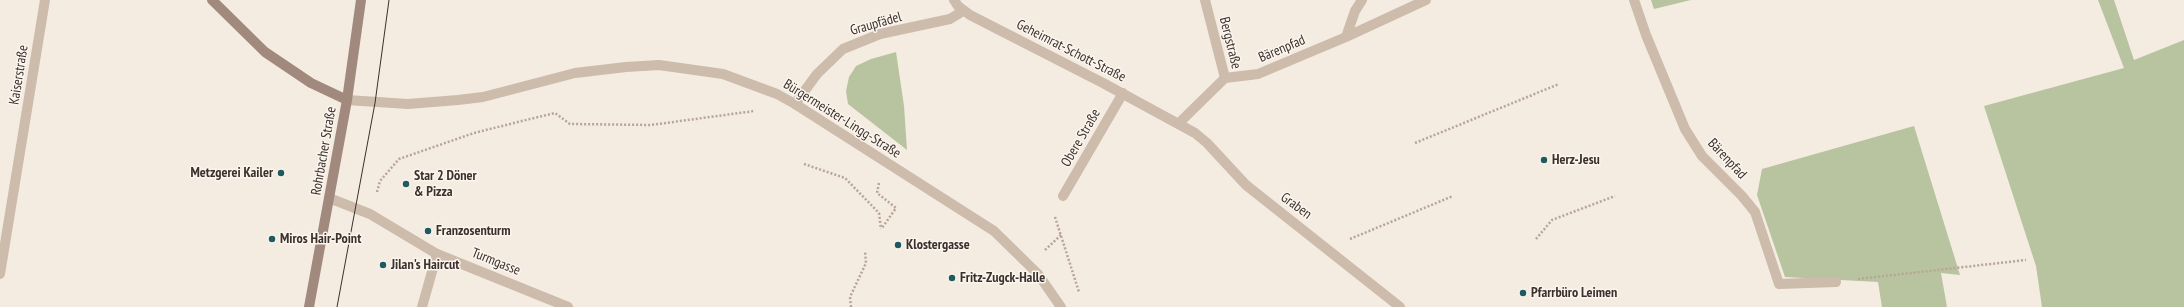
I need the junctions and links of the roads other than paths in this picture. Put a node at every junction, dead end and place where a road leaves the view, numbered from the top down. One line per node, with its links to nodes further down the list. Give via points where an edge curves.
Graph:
1 (45, 0): 19 (street, Kaiserstraße)
2 (212, 0): 13 (main road, via 264,52 310,83)
3 (361, 0): 13 (main road, Rohrbacher Straße)
4 (954, 0): 9 (street, Geheimrat-Schott-Straße)
5 (1205, 0): 11 (street, Bergstraße)
6 (1362, 0): 10 (street, via 1355,11)
7 (1426, 0): 10 (street, Bärenpfad)
8 (1634, 0): 20 (street, Bärenpfad, via 1685,129 1702,156 1752,208 1779,284)
9 (963, 11): 12 (street, Geheimrat-Schott-Straße); 14 (street, Graupfädel, via 950,19 880,34 843,49 817,74)
10 (1346, 37): 11 (street, Bärenpfad, via 1258,74)
11 (1226, 78): 15 (street, Bergstraße)
12 (1123, 93): 15 (street, Geheimrat-Schott-Straße); 16 (street, Obere Straße)
13 (347, 100): 14 (street, Bürgermeister-Lingg-Straße, via 408,104 458,100 483,97 575,73 659,65 722,74 777,94); 17 (main road, Rohrbacher Straße)
14 (795, 104): 24 (street, Bürgermeister-Lingg-Straße, via 994,231 1034,269)
15 (1180, 123): 25 (street, Graben, via 1207,143 1252,190)
16 (1063, 196)
17 (329, 198): 18 (street, Turmgasse, via 370,214); 21 (main road, Rohrbacher Straße)
18 (437, 254): 22 (street); 23 (street, Turmgasse)
19 (0, 274)
20 (1836, 282)
21 (309, 307)
22 (422, 307)
23 (568, 307)
24 (1061, 307)
25 (1400, 307)

